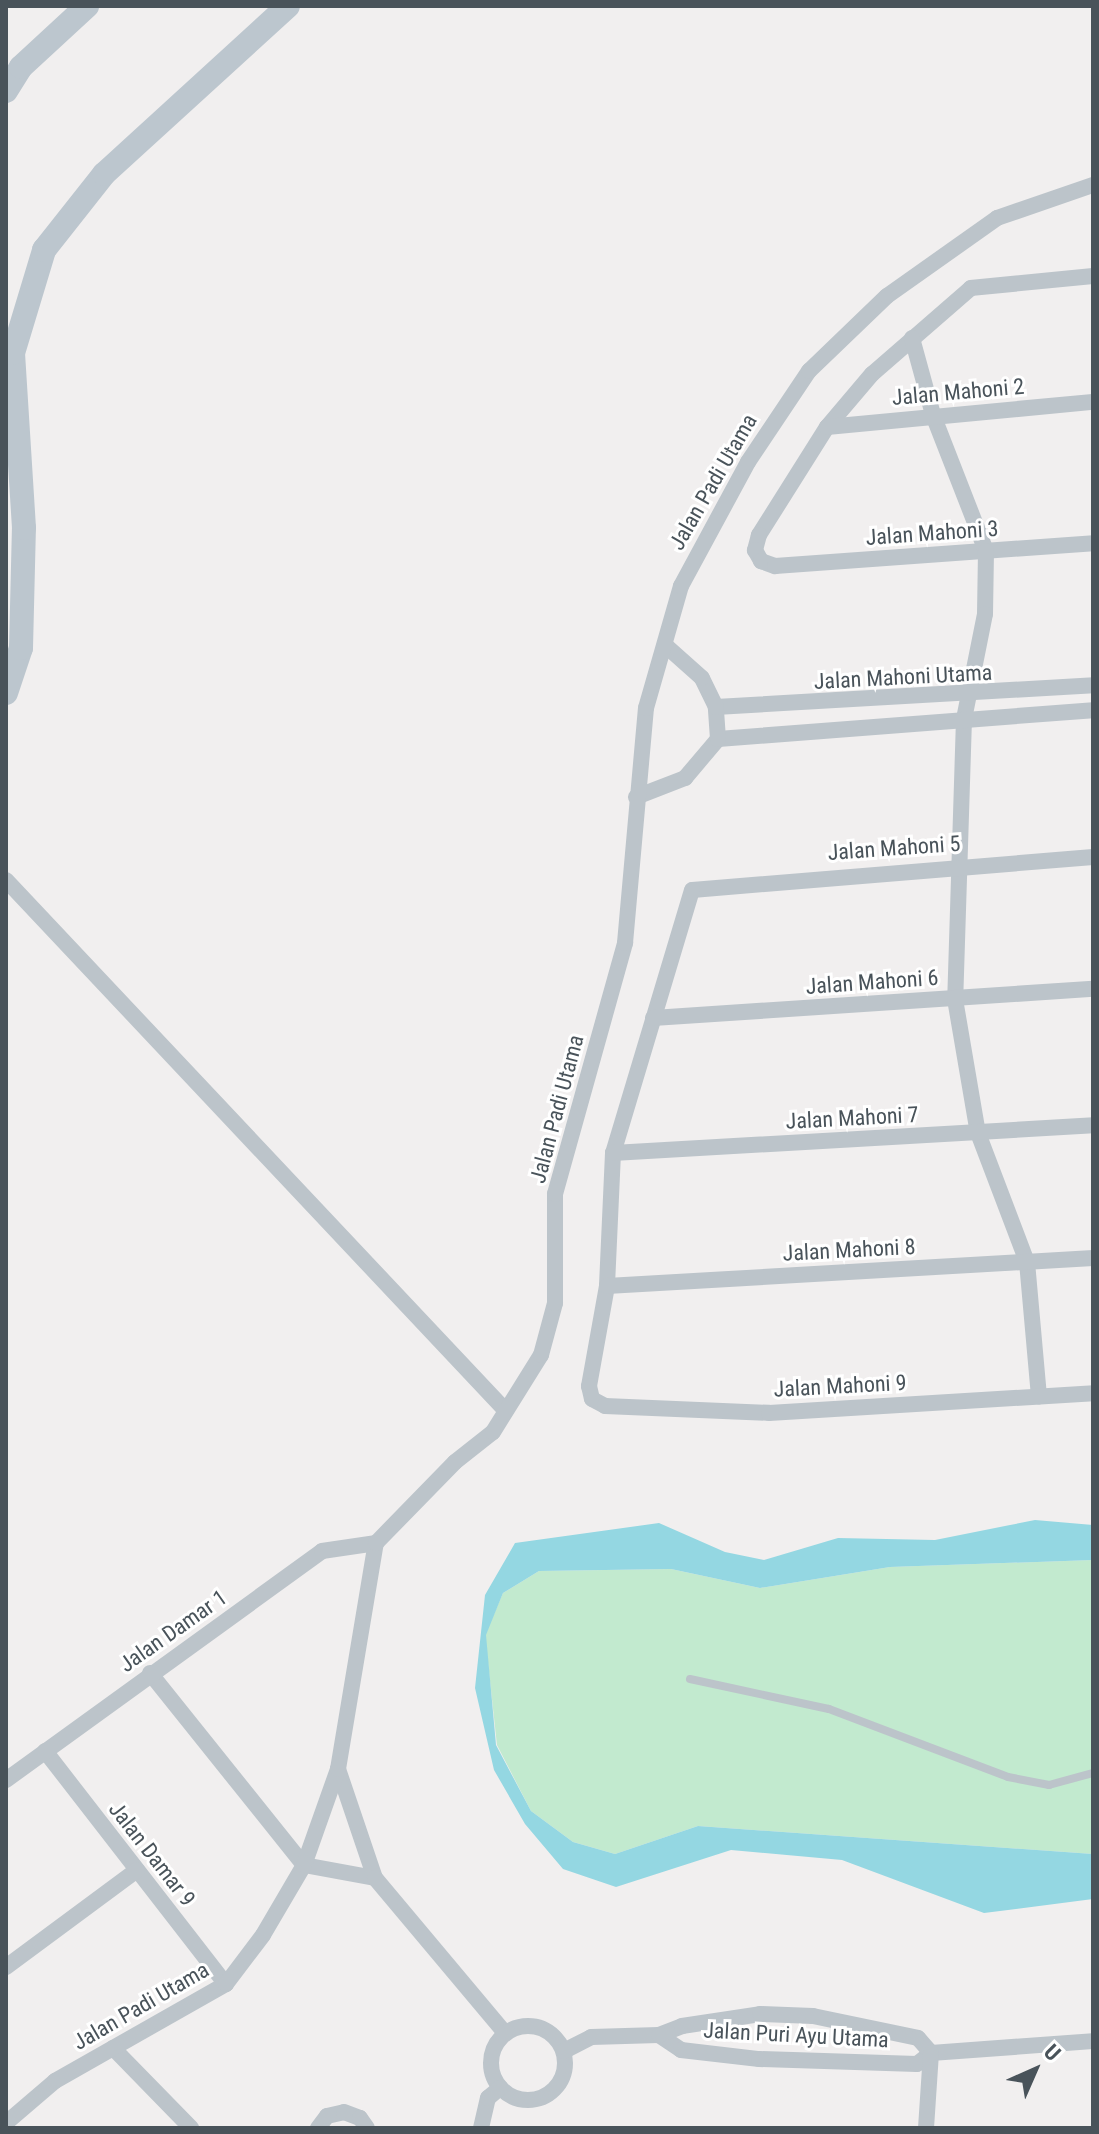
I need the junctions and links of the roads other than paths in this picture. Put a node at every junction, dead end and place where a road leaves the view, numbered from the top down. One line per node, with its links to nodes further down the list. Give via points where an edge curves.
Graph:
1 (87, 6): 3 (street, via 21,67)
2 (288, 6): 14 (street, via 104,174 44,250 13,353 24,528 21,648)
3 (6, 91)
4 (1093, 185): 12 (street, Jalan Padi Utama, via 997,218 887,296 809,371 777,415 696,554)
5 (1093, 276): 6 (street, via 971,288)
6 (912, 338): 8 (street); 9 (street)
7 (1093, 402): 8 (street, Jalan Mahoni 2)
8 (933, 415): 9 (street, Jalan Mahoni 2); 11 (street)
9 (827, 427): 11 (street, Jalan Mahoni 3, via 759,535 755,550 761,561 775,566)
10 (1093, 543): 11 (street, Jalan Mahoni 3)
11 (986, 551): 15 (street, via 985,614)
12 (665, 645): 16 (street, via 702,678); 20 (street, Jalan Padi Utama, via 646,708)
13 (1093, 685): 15 (street, Jalan Mahoni Utama)
14 (6, 693)
15 (971, 695): 16 (street, Jalan Mahoni Utama); 18 (street)
16 (716, 707): 19 (street)
17 (1093, 710): 18 (street, Jalan Mahoni Utama)
18 (964, 719): 19 (street, Jalan Mahoni Utama); 22 (street)
19 (718, 739): 20 (street, via 685,778)
20 (636, 797): 35 (street, Jalan Padi Utama, via 625,943 555,1194 555,1303 541,1355)
21 (1093, 857): 22 (street, Jalan Mahoni 5)
22 (958, 865): 25 (street); 26 (street, Jalan Mahoni 5, via 699,886 687,898)
23 (6, 880): 35 (street)
24 (1093, 989): 25 (street, Jalan Mahoni 6)
25 (955, 999): 26 (street, Jalan Mahoni 6); 28 (street)
26 (653, 1018): 29 (street)
27 (1093, 1125): 28 (street, Jalan Mahoni 7)
28 (978, 1133): 29 (street, Jalan Mahoni 7); 31 (street)
29 (613, 1153): 32 (street)
30 (1093, 1258): 31 (street, Jalan Mahoni 8)
31 (1027, 1262): 32 (street, Jalan Mahoni 8); 34 (street)
32 (607, 1286): 34 (street, Jalan Mahoni 9, via 592,1399 605,1406 769,1413)
33 (1093, 1393): 34 (street, Jalan Mahoni 9)
34 (1039, 1396)
35 (506, 1411): 36 (street, Jalan Padi Utama, via 493,1432 455,1462)
36 (376, 1543): 37 (street, Jalan Damar 1, via 322,1551); 40 (street, Jalan Padi Utama)
37 (150, 1673): 39 (street, Jalan Damar 1); 43 (street)
38 (690, 1679): 41 (lane, via 865,1720 1008,1777 1049,1785)
39 (45, 1751): 42 (street, Jalan Damar 1); 44 (street, Jalan Damar 9)
40 (338, 1769): 43 (street, Jalan Padi Utama); 45 (street)
41 (1093, 1773)
42 (6, 1780)
43 (304, 1865): 45 (street); 47 (street, Jalan Padi Utama, via 263,1935)
44 (137, 1870): 46 (street); 47 (street, Jalan Damar 9)
45 (375, 1878): 48 (street)
46 (6, 1967)
47 (226, 1984): 51 (street, Jalan Padi Utama)
48 (504, 2032): 52 (street, via 537,2026); 54 (street, via 491,2051 491,2070)
49 (659, 2035): 52 (street, Jalan Puri Ayu Utama, via 591,2037); 53 (street, Jalan Puri Ayu Utama, via 681,2050 759,2059 917,2064); 53 (street, Jalan Puri Ayu Utama, via 682,2026 760,2014 813,2016 918,2038)
50 (1093, 2041): 53 (street, Jalan Puri Ayu Utama)
51 (113, 2048): 55 (street, Jalan Padi Utama, via 55,2081); 56 (street)
52 (564, 2051): 54 (street, via 561,2080 539,2099 510,2097)
53 (931, 2053): 60 (street)
54 (500, 2088): 59 (street, via 488,2098)
55 (6, 2123)
56 (191, 2128)
57 (318, 2128): 58 (street, via 327,2116 344,2112 360,2118)
58 (367, 2128)
59 (481, 2128)
60 (926, 2128)

